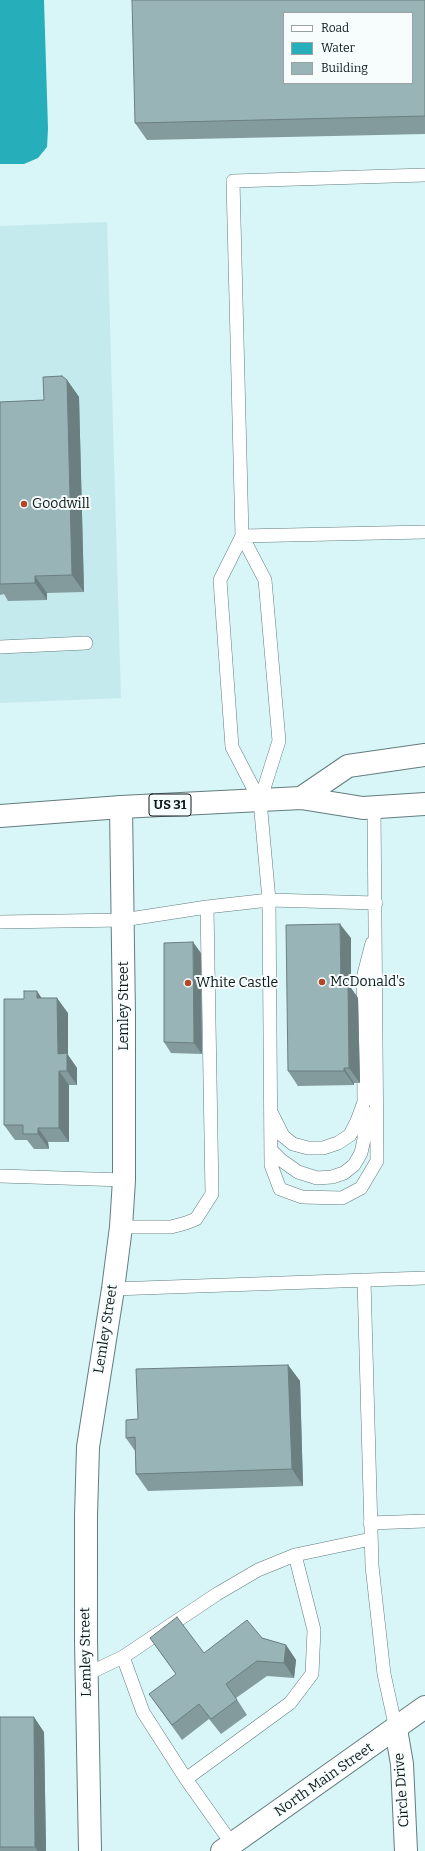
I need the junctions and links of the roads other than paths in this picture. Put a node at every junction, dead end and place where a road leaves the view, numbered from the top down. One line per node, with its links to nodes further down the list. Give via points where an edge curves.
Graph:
1 (425, 175): 3 (lane, via 233,181)
2 (425, 532): 3 (lane)
3 (242, 536): 8 (lane, via 265,580 279,741); 8 (lane, via 220,580 232,747)
4 (86, 643): 5 (lane)
5 (0, 647)
6 (425, 755): 7 (street, via 348,766)
7 (300, 798): 8 (street, US 31); 11 (street, US 31, via 363,808)
8 (260, 800): 10 (street, US 31); 13 (lane)
9 (425, 804): 11 (street, US 31)
10 (121, 807): 12 (street, US 31); 16 (street, Lemley Street)
11 (374, 807): 14 (lane)
12 (0, 816)
13 (269, 900): 14 (lane); 15 (lane); 20 (lane)
14 (376, 903): 18 (lane)
15 (207, 907): 16 (lane); 24 (lane, via 212,1194 196,1219 186,1223 171,1227)
16 (123, 920): 17 (lane); 23 (street, Lemley Street)
17 (0, 922)
18 (376, 924): 19 (lane, via 363,978); 21 (lane, via 377,1161 361,1188 342,1198 302,1197 280,1189 271,1165)
19 (364, 1102): 20 (lane, via 350,1135 338,1143 322,1148 293,1144 283,1136); 21 (lane, via 364,1139 354,1165 344,1174 332,1178 317,1178 298,1172)
20 (271, 1113): 21 (lane)
21 (271, 1150)
22 (0, 1176): 23 (lane)
23 (124, 1180): 24 (street, Lemley Street)
24 (121, 1226): 27 (street, Lemley Street)
25 (425, 1278): 26 (lane)
26 (364, 1280): 27 (lane); 29 (lane)
27 (113, 1289): 33 (street, Lemley Street, via 88,1447)
28 (425, 1522): 29 (lane)
29 (370, 1523): 30 (lane)
30 (371, 1539): 31 (lane); 35 (lane, via 384,1674)
31 (295, 1555): 32 (lane, via 258,1570 217,1594); 36 (lane, via 314,1630 312,1674 290,1703)
32 (123, 1657): 33 (lane); 36 (lane, via 143,1712)
33 (86, 1674): 38 (street, Lemley Street)
34 (425, 1707): 35 (street, North Main Street)
35 (396, 1729): 37 (street, North Main Street); 39 (street, Circle Drive, via 402,1764)
36 (186, 1780): 37 (lane)
37 (227, 1847)
38 (90, 1851)
39 (406, 1851)

